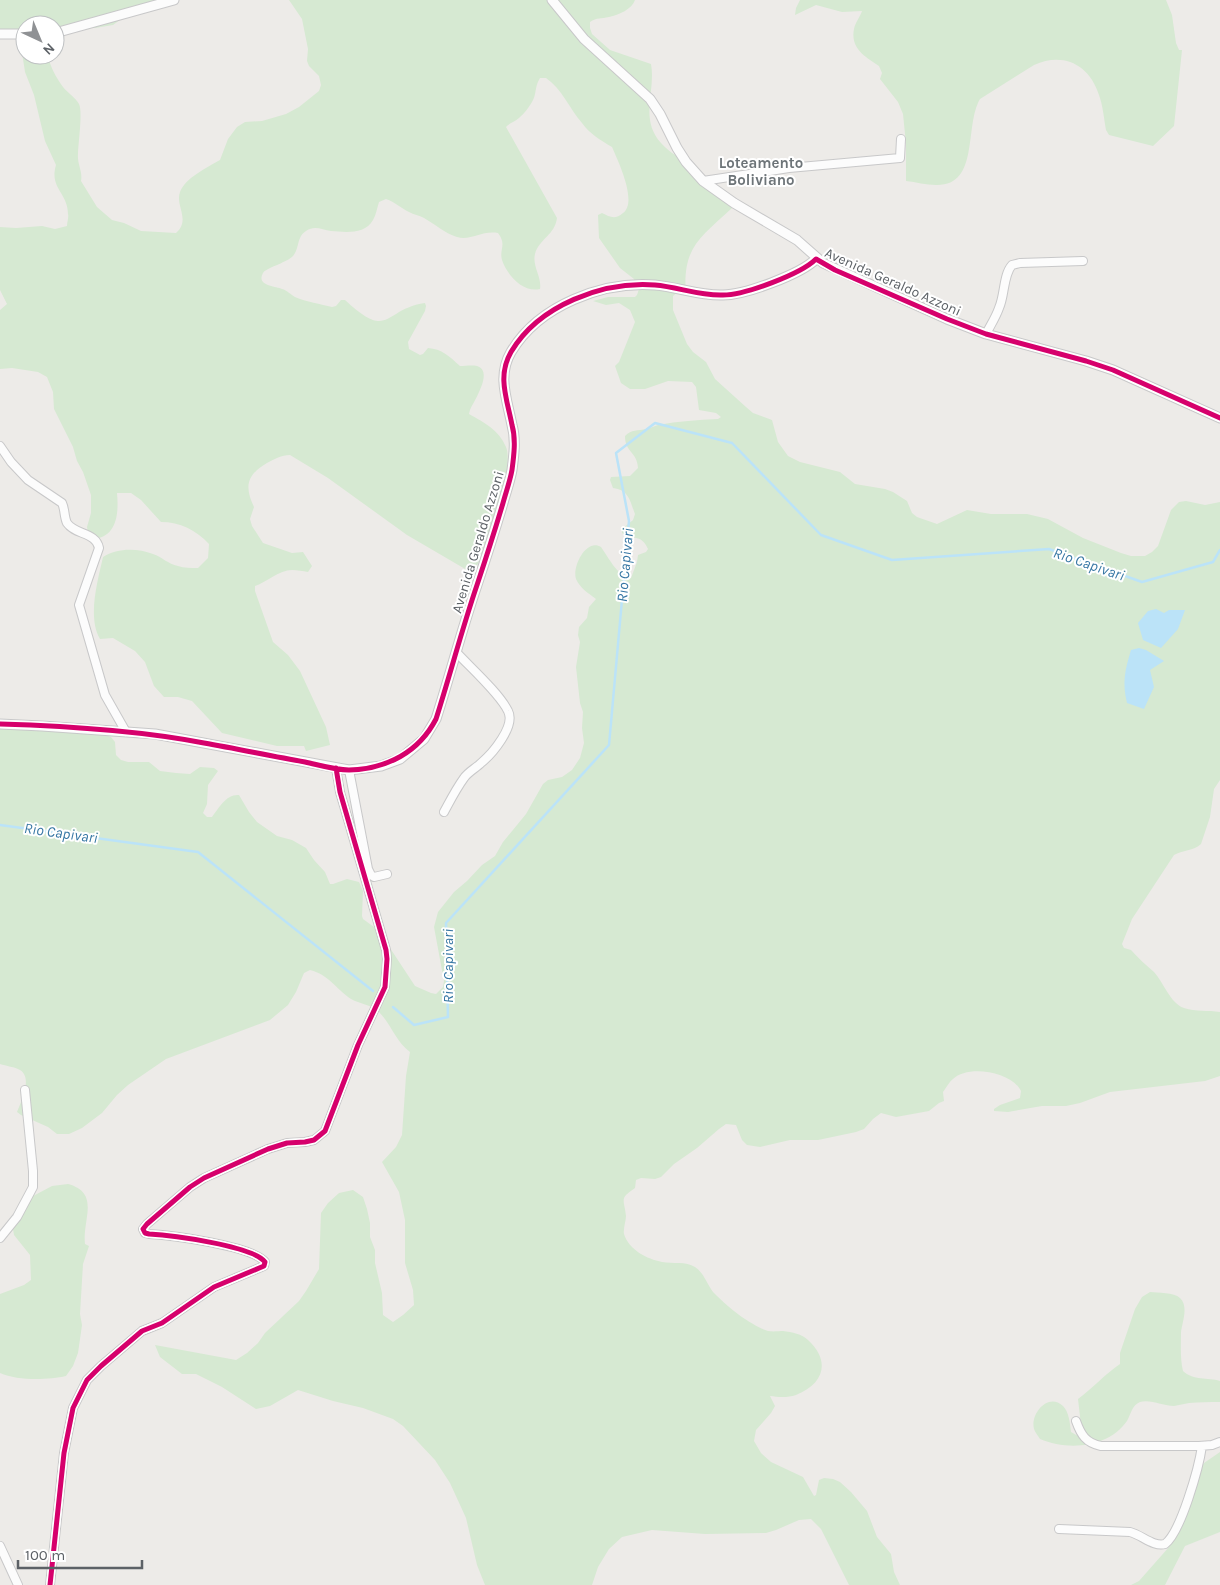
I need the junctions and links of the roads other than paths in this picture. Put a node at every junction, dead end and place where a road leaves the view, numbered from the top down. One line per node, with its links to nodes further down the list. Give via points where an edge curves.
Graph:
1 (174, 0): 3 (street)
2 (552, 0): 7 (street, via 584,40 650,99 676,148)
3 (65, 30)
4 (0, 34): 5 (street)
5 (15, 34)
6 (901, 139): 7 (street, via 900,158 789,168)
7 (703, 181): 8 (street, via 797,240)
8 (816, 259): 10 (street, Avenida Geraldo Azzoni); 13 (street, Avenida Geraldo Azzoni, via 798,272 752,289 724,295 656,285 597,290 543,318 519,340 506,364 503,381 513,426 512,472)
9 (1083, 261): 10 (street, via 1020,262 1012,265 999,309)
10 (986, 334): 11 (street, Avenida Geraldo Azzoni, via 1113,370)
11 (1220, 418)
12 (0, 446): 15 (street, via 28,480 62,503 67,523 98,543 79,605 105,695)
13 (457, 653): 17 (street, Avenida Geraldo Azzoni, via 436,719 424,739 400,758 381,766); 18 (street, via 497,695 510,715 505,734 465,777)
14 (0, 724): 15 (street, Avenida Geraldo Azzoni)
15 (126, 732): 16 (street, Avenida Geraldo Azzoni, via 184,739)
16 (336, 768): 17 (street, Avenida Geraldo Azzoni); 28 (street, via 340,792 386,950 386,987 358,1046 325,1131 314,1140 268,1149 204,1178 143,1229 149,1234 244,1250 262,1258 264,1266 214,1287 142,1332 87,1380 73,1408 64,1453)
17 (349, 770): 19 (street, via 368,869 374,877)
18 (444, 812)
19 (387, 874)
20 (25, 1090): 21 (street, via 33,1187 17,1217)
21 (0, 1238)
22 (1076, 1421): 24 (street, via 1086,1440 1097,1445)
23 (1220, 1442): 24 (street)
24 (1202, 1446): 25 (street, via 1175,1533 1165,1544 1159,1545 1130,1532)
25 (1059, 1529)
26 (0, 1546): 27 (street)
27 (18, 1585)
28 (50, 1585)

